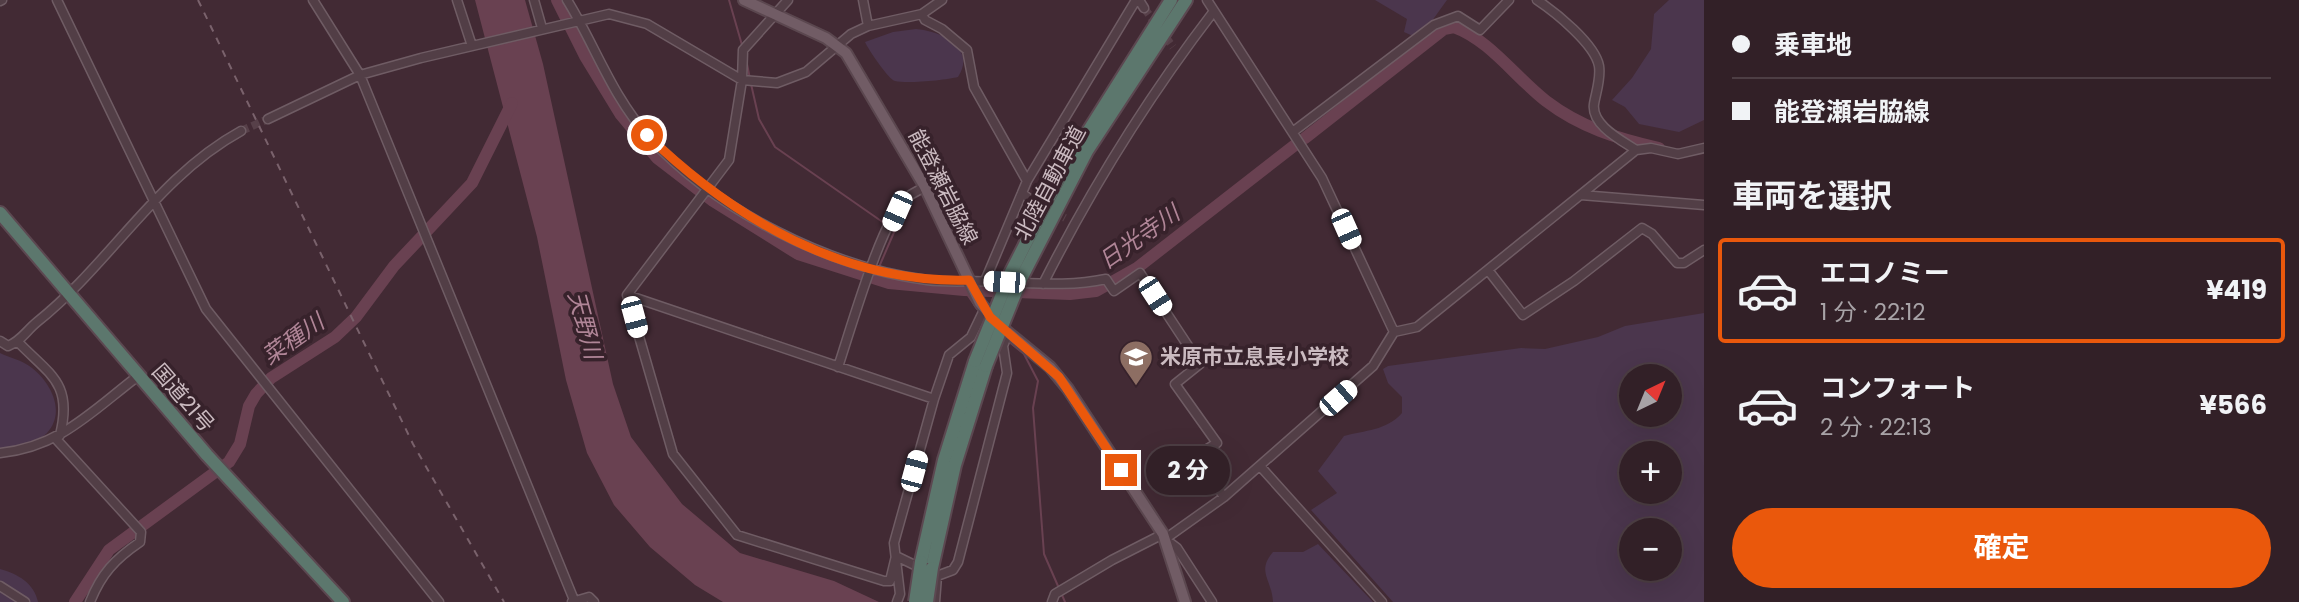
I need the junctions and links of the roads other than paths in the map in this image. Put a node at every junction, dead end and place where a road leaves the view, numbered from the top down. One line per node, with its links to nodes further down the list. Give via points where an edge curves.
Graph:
1 (57, 0): 39 (street)
2 (313, 0): 26 (street)
3 (457, 0): 22 (street)
4 (534, 0): 21 (street)
5 (567, 0): 19 (street)
6 (744, 0): 17 (main road, 能登瀬岩脇線)
7 (788, 0): 17 (street)
8 (863, 0): 20 (street)
9 (942, 0): 18 (street)
10 (1171, 0): 47 (highway, 北陸自動車道, via 1078,144)
11 (1186, 0): 47 (highway, 北陸自動車道, via 1093,142)
12 (1207, 0): 16 (street)
13 (1509, 0): 30 (street, via 1479,30 1458,16 1434,25)
14 (1536, 0): 32 (street, via 1564,18 1595,57 1599,66 1593,106 1596,119)
15 (1140, 3): 33 (street)
16 (1214, 11): 25 (street); 30 (street)
17 (774, 13): 23 (main road, 能登瀬岩脇線); 27 (street, via 743,50)
18 (922, 14): 20 (street); 33 (street, via 967,50 974,87)
19 (576, 20): 21 (street); 27 (street, via 609,14 630,17); 35 (street, via 647,135)
20 (868, 26): 23 (street)
21 (542, 28): 22 (street)
22 (475, 45): 26 (street)
23 (838, 45): 27 (street, via 791,80 759,84); 34 (main road, 能登瀬岩脇線)
24 (1172, 47): 25 (street)
25 (1179, 56): 43 (street)
26 (360, 75): 28 (street); 69 (street)
27 (742, 80): 35 (street, via 729,160)
28 (268, 119)
29 (241, 131): 39 (street, via 192,162)
30 (1294, 131): 54 (street, via 1322,178)
31 (1704, 148): 32 (street, via 1678,153)
32 (1636, 150): 37 (street)
33 (1027, 181): 36 (street)
34 (925, 187): 45 (street, via 905,199 897,211); 49 (main road, 能登瀬岩脇線)
35 (709, 189): 45 (street, via 771,230 833,259); 52 (street)
36 (1022, 193): 38 (street); 48 (street)
37 (1581, 195): 40 (street); 46 (street)
38 (1032, 201)
39 (154, 202): 51 (street); 73 (street, via 206,309)
40 (1703, 207)
41 (0, 213): 51 (highway, 国道21号)
42 (1065, 218): 43 (street)
43 (1074, 222): 50 (street)
44 (1704, 250): 46 (street, via 1677,263 1642,228 1525,315 1518,312)
45 (870, 270): 49 (street); 58 (street)
46 (1488, 270): 54 (street, via 1417,327)
47 (1017, 275): 67 (highway, 北陸自動車道, bridge, via 944,460)
48 (985, 281): 49 (street); 50 (street)
49 (970, 283): 53 (main road, 能登瀬岩脇線)
50 (1043, 284): 64 (street, via 1110,285 1114,291 1140,273 1200,364 1175,384 1216,443 1196,456)
51 (71, 295): 57 (street); 59 (highway, 国道21号)
52 (627, 295): 58 (street); 66 (street, via 673,454 737,535 890,581)
53 (984, 310): 55 (main road, 能登瀬岩脇線); 60 (street, via 971,337 949,355)
54 (1394, 332): 63 (street, via 1373,366)
55 (1009, 333): 65 (main road, 能登瀬岩脇線, via 1059,377); 67 (street, via 1003,346 1007,373 958,562 953,570)
56 (0, 341): 57 (street, via 8,346)
57 (18, 342): 61 (street, via 54,375 66,411)
58 (838, 367): 60 (street)
59 (138, 376): 61 (street); 72 (highway, 国道21号)
60 (934, 399): 66 (street, via 894,543)
61 (58, 437): 62 (street, via 25,450); 71 (street, via 141,532 140,542 103,573)
62 (0, 453)
63 (1260, 467): 64 (street); 82 (street)
64 (1224, 497): 65 (street)
65 (1164, 537): 79 (street, via 1112,560 1060,592); 80 (main road, 能登瀬岩脇線); 81 (street, via 1177,548)
66 (896, 556): 67 (street); 75 (street)
67 (930, 569): 76 (highway, 北陸自動車道, bridge); 77 (highway, 北陸自動車道, bridge); 78 (street)
68 (0, 586): 70 (street)
69 (573, 601): 74 (street, via 589,597)
70 (25, 602)
71 (90, 602)
72 (343, 602)
73 (439, 602)
74 (594, 602)
75 (897, 602)
76 (915, 602)
77 (927, 602)
78 (935, 602)
79 (1052, 602)
80 (1185, 602)
81 (1212, 602)
82 (1382, 602)

